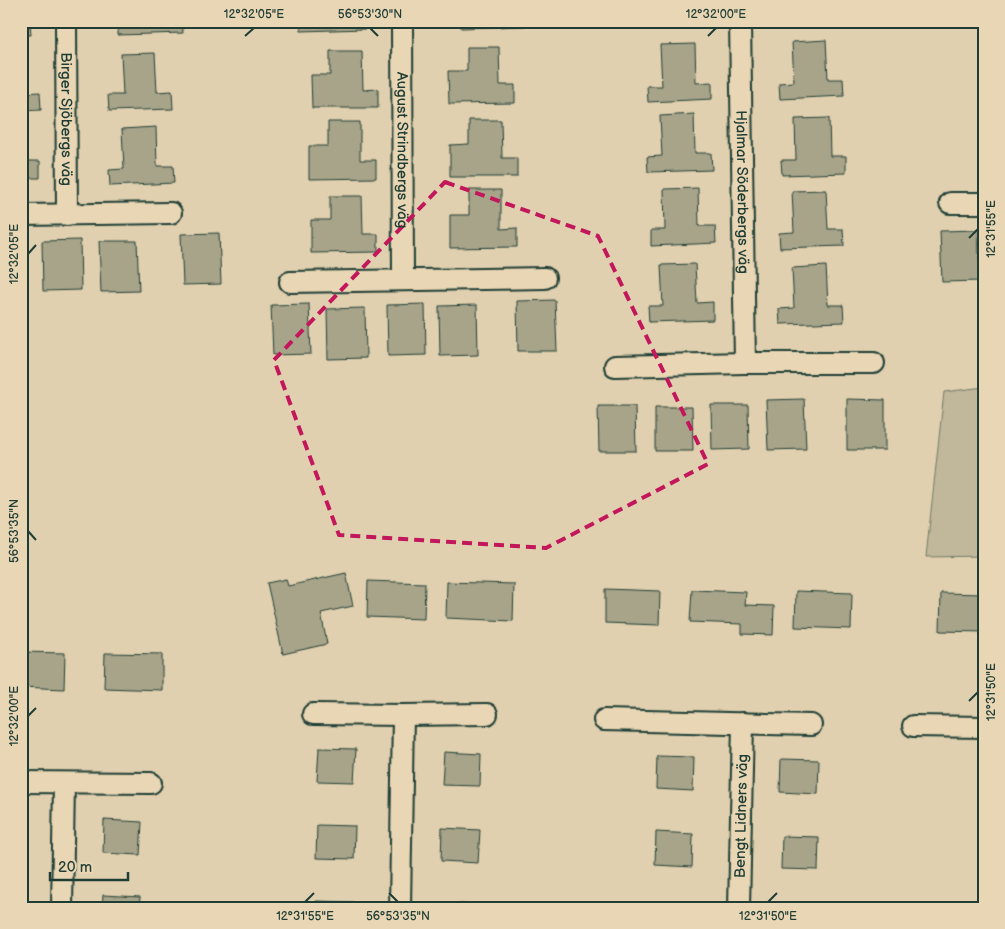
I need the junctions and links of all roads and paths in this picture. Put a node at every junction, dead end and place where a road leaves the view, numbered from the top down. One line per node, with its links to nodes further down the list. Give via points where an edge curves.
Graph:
1 (66, 21): 8 (street, Birger Sjöbergs väg)
2 (402, 21): 10 (street, August Strindbergs väg)
3 (740, 21): 12 (street, Hjalmar Söderbergs väg)
4 (950, 203): 5 (street)
5 (984, 203)
6 (171, 213): 8 (street)
7 (21, 215): 8 (street)
8 (68, 215)
9 (544, 278): 10 (street)
10 (403, 279): 11 (street)
11 (290, 282)
12 (745, 363): 13 (street); 14 (street)
13 (874, 363)
14 (616, 366)
15 (313, 714): 17 (street)
16 (487, 714): 17 (street)
17 (403, 716): 27 (street)
18 (604, 720): 19 (street)
19 (743, 723): 20 (street); 28 (street, Bengt Lidners väg)
20 (811, 725)
21 (913, 726): 22 (street)
22 (984, 727)
23 (21, 782): 24 (street)
24 (64, 783): 25 (street); 26 (street)
25 (151, 783)
26 (62, 908)
27 (400, 908)
28 (739, 908)

